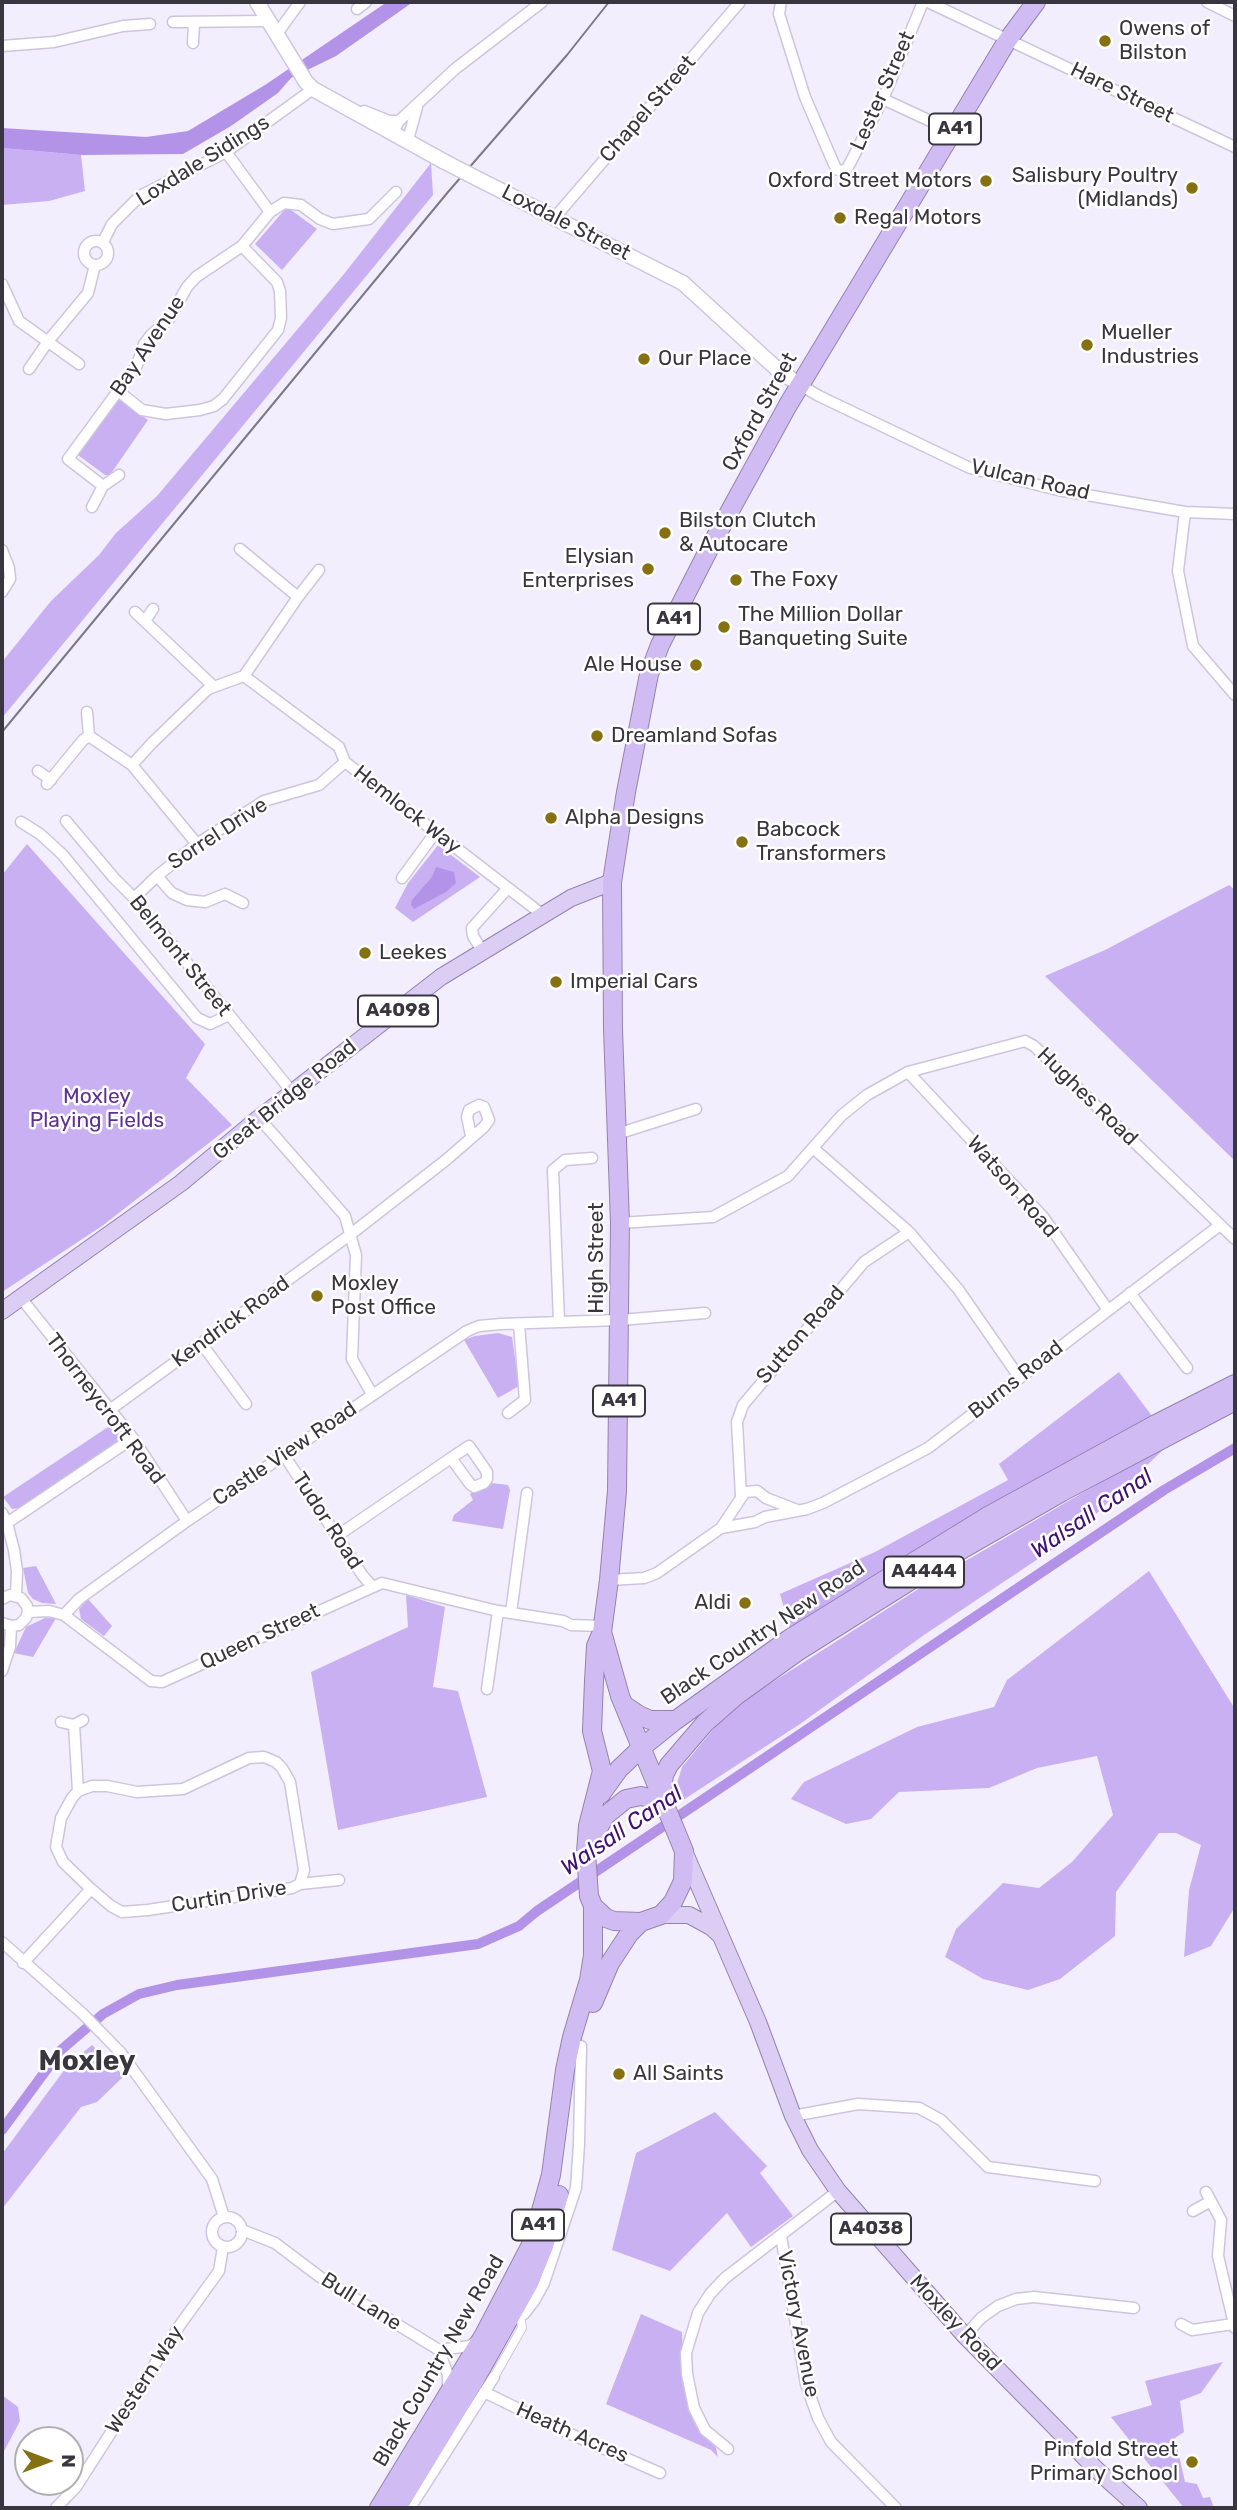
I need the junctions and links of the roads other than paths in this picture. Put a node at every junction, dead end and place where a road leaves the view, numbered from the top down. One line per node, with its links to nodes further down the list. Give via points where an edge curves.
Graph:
1 (257, 2): 10 (main road)
2 (300, 2): 14 (street)
3 (542, 2): 20 (street, via 455,69)
4 (740, 2): 28 (street, Chapel Street)
5 (781, 2): 19 (street, Lester Street, via 779,14 804,97 836,169 847,169)
6 (925, 2): 15 (street); 19 (street, Lester Street)
7 (1037, 2): 15 (highway, Oxford Street / A41)
8 (1207, 2): 9 (street)
9 (1235, 16)
10 (267, 21): 12 (street); 14 (main road)
11 (173, 22): 12 (street)
12 (194, 23): 16 (street)
13 (150, 24): 17 (street, via 54,42)
14 (276, 35): 18 (main road)
15 (1007, 41): 22 (highway, Oxford Street / A41); 24 (street, Hare Street)
16 (193, 43)
17 (2, 46)
18 (313, 89): 21 (main road, Loxdale Street); 25 (street, Loxdale Sidings)
19 (883, 99): 22 (street)
20 (418, 105): 21 (street); 23 (street)
21 (396, 127): 23 (main road, Loxdale Street)
22 (954, 132): 36 (highway, Oxford Street / A41)
23 (408, 140): 28 (main road, Loxdale Street, bridge)
24 (1235, 147)
25 (226, 152): 27 (street); 29 (street, Loxdale Sidings, via 140,196 112,224)
26 (396, 192): 27 (street, via 369,219 333,224 294,202 284,202)
27 (270, 212): 30 (street, Bay Avenue)
28 (556, 216): 36 (main road, Loxdale Street, via 683,283)
29 (103, 242): 31 (street, Loxdale Sidings, via 107,259); 31 (street, Loxdale Sidings, via 92,241 85,249 86,260)
30 (242, 246): 37 (street, Bay Avenue, via 187,287 170,319 144,344 137,365); 37 (street, via 277,282 281,317 278,330 223,399 207,408 166,414 142,410)
31 (95, 265): 33 (street, Loxdale Sidings, via 88,293)
32 (2, 284): 33 (street, via 19,321)
33 (49, 340): 34 (street); 35 (street, Loxdale Sidings)
34 (79, 363)
35 (29, 369)
36 (800, 385): 41 (street, Vulcan Road, via 970,468 1058,490); 65 (highway, Oxford Street / A41, via 709,549 649,674)
37 (117, 390): 39 (street, Bay Avenue, via 68,459)
38 (119, 475): 39 (street)
39 (103, 486): 40 (street)
40 (92, 506)
41 (1185, 512): 42 (street, Vulcan Road); 53 (street, via 1178,571 1192,646)
42 (1235, 514)
43 (240, 549): 47 (street)
44 (2, 550): 46 (street, via 10,579)
45 (319, 570): 47 (street)
46 (2, 593)
47 (298, 597): 51 (street)
48 (153, 609): 50 (street)
49 (135, 612): 50 (street)
50 (145, 621): 52 (street)
51 (244, 676): 52 (street); 56 (street, Hemlock Way, via 339,747)
52 (213, 686): 57 (street)
53 (1235, 695)
54 (88, 712): 55 (street)
55 (89, 736): 57 (street); 58 (street, via 49,782)
56 (345, 762): 61 (street, Hemlock Way); 62 (street, Sorrel Drive, via 319,785 264,801)
57 (132, 765): 62 (street)
58 (38, 771)
59 (66, 821): 67 (street, Belmont Street)
60 (21, 822): 71 (street, via 62,854 197,1018 209,1024)
61 (435, 833): 64 (street); 66 (street, Hemlock Way)
62 (197, 844): 63 (street, Sorrel Drive)
63 (157, 876): 67 (street, Sorrel Drive); 68 (street, via 172,893 187,900 205,902 225,894)
64 (402, 878)
65 (612, 882): 69 (main road, Great Bridge Road / A4098); 76 (highway, High Street / A41)
66 (508, 888): 69 (street, Hemlock Way); 70 (street, via 472,928)
67 (134, 898): 71 (street, Belmont Street)
68 (243, 903)
69 (543, 915): 70 (main road, Great Bridge Road / A4098)
70 (483, 952): 73 (main road, Great Bridge Road / A4098, via 441,978)
71 (229, 1015): 73 (street, Belmont Street)
72 (908, 1072): 78 (street, via 867,1095); 81 (street, Hughes Road, via 1029,1042); 87 (street, Watson Road, via 1044,1218)
73 (293, 1093): 75 (main road, Great Bridge Road / A4098)
74 (696, 1109): 76 (street)
75 (259, 1118): 83 (street, via 345,1216); 86 (main road, Great Bridge Road / A4098, via 181,1184)
76 (617, 1134): 80 (highway, High Street / A41)
77 (471, 1136): 83 (street, Kendrick Road)
78 (813, 1148): 80 (street, via 788,1176 713,1217); 82 (street)
79 (592, 1158): 91 (street, via 565,1160 553,1170)
80 (620, 1223): 90 (highway, High Street / A41)
81 (1220, 1225): 84 (street, Hughes Road); 85 (street, Burns Road)
82 (909, 1232): 95 (street, via 958,1289); 105 (street, Sutton Road, via 864,1262 751,1393 737,1423)
83 (351, 1234): 93 (street, Kendrick Road); 97 (street, via 356,1255 352,1359)
84 (1235, 1239)
85 (1130, 1293): 87 (street, Burns Road); 94 (street)
86 (21, 1298): 88 (main road, Great Bridge Road / A4098); 100 (street, Thorneycroft Road)
87 (1108, 1310): 95 (street, Burns Road)
88 (2, 1311)
89 (705, 1313): 90 (street, Castle View Road)
90 (620, 1320): 91 (street, Castle View Road); 116 (highway, High Street / A41, via 617,1490)
91 (559, 1321): 92 (street, Castle View Road)
92 (519, 1324): 97 (street, Castle View Road, via 467,1331); 101 (street, via 524,1400)
93 (201, 1343): 99 (street); 100 (street, Kendrick Road)
94 (1187, 1368)
95 (1019, 1377): 109 (street, Burns Road, via 928,1448 823,1503)
96 (1235, 1384): 130 (highway, Black Country New Road / A4444, via 976,1523 789,1639)
97 (372, 1394): 103 (street, Castle View Road)
98 (1235, 1401): 135 (highway, Black Country New Road / A4444, via 1030,1510 880,1599 737,1695 669,1765 664,1776)
99 (246, 1404)
100 (111, 1409): 102 (street, Thorneycroft Road)
101 (508, 1413)
102 (133, 1438): 111 (street); 112 (street, Thorneycroft Road)
103 (284, 1455): 112 (street, Castle View Road); 115 (street, Tudor Road)
104 (451, 1458): 115 (street)
105 (740, 1463): 107 (street, Sutton Road); 108 (street, Sutton Road)
106 (527, 1493): 122 (street)
107 (762, 1494): 108 (street, via 746,1492); 109 (street); 110 (street, via 769,1507)
108 (739, 1500): 113 (street, via 740,1516); 114 (street)
109 (797, 1510): 110 (street, Burns Road)
110 (765, 1517): 113 (street)
111 (5, 1518): 118 (street, via 17,1571)
112 (187, 1521): 123 (street, Castle View Road, via 79,1599)
113 (750, 1522): 114 (street)
114 (721, 1528): 116 (street, via 657,1573)
115 (337, 1536): 117 (street, Tudor Road)
116 (609, 1580): 125 (highway, High Street / A41)
117 (372, 1586): 120 (street, Queen Street, via 392,1584); 123 (street, Queen Street, via 162,1682 151,1681)
118 (16, 1595): 119 (street); 121 (street)
119 (2, 1599)
120 (498, 1611): 122 (street, Queen Street); 127 (street)
121 (27, 1612): 123 (street); 124 (street, via 23,1622)
122 (510, 1613): 125 (street, Queen Street)
123 (64, 1615)
124 (6, 1625): 126 (street, via 10,1647)
125 (602, 1629): 128 (highway, High Street / A41); 129 (highway, High Street / A41)
126 (2, 1671)
127 (487, 1689)
128 (622, 1700): 129 (highway, via 610,1694); 130 (highway, via 645,1718); 132 (highway, High Street / A41)
129 (593, 1705): 134 (highway, High Street / A41, via 592,1731 602,1771)
130 (676, 1720): 132 (highway, Black Country New Road / A4444)
131 (61, 1722): 133 (street, via 78,1723)
132 (641, 1748): 134 (highway, Black Country New Road / A4444); 135 (highway, High Street / A41)
133 (78, 1791): 139 (street, Curtin Drive, via 92,1786 137,1792 183,1789 249,1758 276,1762 290,1782 304,1870); 140 (street, Curtin Drive, via 61,1818 56,1847 62,1863)
134 (595, 1803): 137 (highway, A41)
135 (664, 1804): 136 (highway, A41); 137 (highway, via 641,1796 626,1799 597,1828)
136 (681, 1843): 142 (highway, A41, via 683,1881); 144 (main road, Moxley Road / A4038)
137 (586, 1858): 141 (highway, A41)
138 (339, 1880): 139 (street)
139 (300, 1884): 140 (street, Curtin Drive, via 122,1912)
140 (91, 1889): 146 (street)
141 (591, 1901): 143 (highway, A41, via 614,1922); 159 (highway, Black Country New Road / A41, via 593,1955 565,2070 545,2204 532,2243)
142 (661, 1914): 143 (highway, A41); 144 (main road, via 690,1915)
143 (641, 1922): 156 (highway, Black Country New Road / A41, via 610,1963 593,2003 580,2046 557,2206)
144 (722, 1936): 147 (main road, Moxley Road / A4038)
145 (2, 1942): 146 (street)
146 (23, 1963): 151 (street, via 83,2014 137,2073 212,2179)
147 (793, 2116): 148 (street, via 858,2104 919,2108 942,2120 988,2167); 149 (main road, Moxley Road / A4038)
148 (1095, 2181)
149 (838, 2191): 153 (street); 160 (main road, Moxley Road / A4038)
150 (1193, 2211): 158 (street, via 1208,2197 1221,2220 1218,2256)
151 (224, 2217): 152 (street, Bull Lane, via 234,2218); 154 (street, via 215,2222 212,2232)
152 (242, 2230): 154 (street, via 237,2244); 161 (street, Bull Lane, via 275,2243 320,2277)
153 (781, 2236): 165 (street, via 710,2294 698,2313 686,2353 698,2419); 172 (street, Victory Avenue, via 806,2384 818,2418 831,2442)
154 (223, 2247): 168 (street, Western Way, via 219,2271 76,2487)
155 (1134, 2308): 160 (street, via 1034,2297 990,2312)
156 (515, 2317): 162 (street, via 522,2328); 170 (highway, Black Country New Road / A41)
157 (1181, 2324): 158 (street, via 1192,2330)
158 (1234, 2326)
159 (484, 2334): 161 (street, via 470,2346); 164 (highway, Black Country New Road / A41)
160 (965, 2336): 166 (main road, Moxley Road / A4038)
161 (439, 2350): 164 (street, via 448,2375)
162 (494, 2377): 163 (street)
163 (484, 2392): 167 (street, Heath Acres); 171 (street)
164 (447, 2397): 169 (highway, Black Country New Road / A41)
165 (728, 2449)
166 (1098, 2471): 173 (main road, Moxley Road / A4038); 174 (main road, Moxley Road / A4038)
167 (660, 2473)
168 (56, 2508)
169 (379, 2508)
170 (397, 2508)
171 (410, 2508)
172 (896, 2508)
173 (1128, 2508)
174 (1139, 2508)

